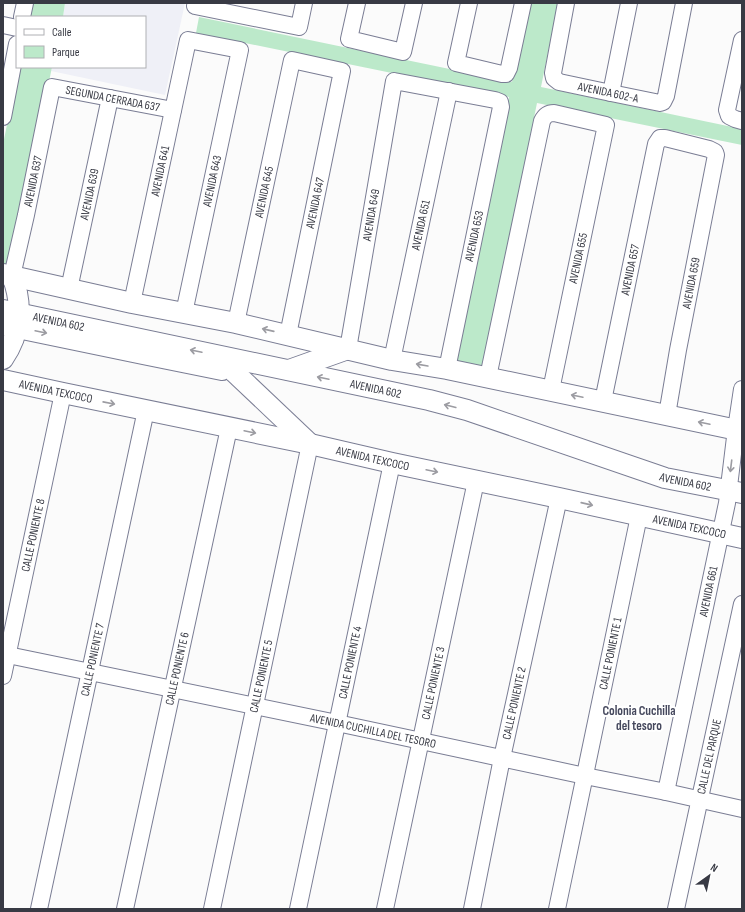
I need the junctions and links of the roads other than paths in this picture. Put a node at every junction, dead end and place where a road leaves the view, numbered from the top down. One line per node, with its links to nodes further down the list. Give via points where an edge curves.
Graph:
1 (25, 3): 12 (street)
2 (304, 3): 11 (street, via 299,27)
3 (357, 3): 4 (street, via 349,39 403,52)
4 (414, 3)
5 (469, 3): 6 (street, via 456,63 506,74)
6 (524, 3)
7 (566, 3): 21 (street, AVENIDA 602-A, via 554,78 559,82)
8 (629, 3): 21 (street)
9 (684, 3): 21 (street, AVENIDA 602-A, via 663,102 657,103)
10 (196, 4): 11 (street)
11 (249, 10)
12 (22, 16)
13 (3, 25): 14 (street)
14 (16, 28)
15 (188, 40): 23 (street, AVENIDA 641); 30 (street, AVENIDA 643, via 240,50)
16 (742, 40): 25 (street, via 727,110)
17 (16, 49): 24 (street)
18 (342, 71): 32 (street, AVENIDA 645, via 292,60); 33 (street, AVENIDA 647)
19 (52, 87): 22 (street, SEGUNDA CERRADA 637); 27 (street, AVENIDA 637)
20 (450, 91): 34 (street, AVENIDA 649, via 394,81); 36 (street, AVENIDA 651); 37 (street, AVENIDA 653, via 495,100 500,102 501,107)
21 (611, 93)
22 (110, 98): 23 (street, SEGUNDA CERRADA 637); 28 (street, AVENIDA 639)
23 (173, 110): 29 (street, AVENIDA 641)
24 (3, 117)
25 (735, 118)
26 (715, 152): 45 (street, AVENIDA 657, via 665,138 660,138 656,144); 47 (street, AVENIDA 659, via 716,158)
27 (7, 275): 28 (main road); 31 (main road, via 16,287 18,297)
28 (69, 289): 29 (main road)
29 (132, 303): 30 (main road)
30 (184, 313): 32 (main road)
31 (10, 319): 35 (main road, via 13,341); 38 (main road, AVENIDA 602, one-way to 31); 39 (main road, AVENIDA 602, one-way to 39, via 143,354)
32 (236, 323): 33 (main road, one-way to 32)
33 (288, 335): 34 (main road)
34 (348, 350): 36 (main road); 38 (main road)
35 (3, 358)
36 (392, 360): 37 (main road, one-way to 36)
37 (447, 369): 40 (main road)
38 (288, 370): 54 (main road, AVENIDA 602, one-way to 38, via 665,478 467,410)
39 (234, 372): 50 (main road); 54 (main road, AVENIDA 602, via 460,422 504,434 667,490)
40 (488, 378): 43 (main road); 43 (street, AVENIDA 655, via 542,121 546,114 554,113 606,125)
41 (3, 380): 44 (main road, AVENIDA TEXCOCO)
42 (742, 389): 49 (street, AVENIDA 661)
43 (551, 390): 45 (main road, one-way to 43)
44 (63, 393): 46 (main road, AVENIDA TEXCOCO, one-way to 46); 59 (street, CALLE PONIENTE 8)
45 (603, 401): 47 (main road)
46 (146, 410): 48 (main road, AVENIDA TEXCOCO); 60 (street, CALLE PONIENTE 7)
47 (667, 415): 49 (main road, one-way to 47)
48 (229, 428): 50 (main road, AVENIDA TEXCOCO, one-way to 50); 62 (street, CALLE PONIENTE 6)
49 (739, 430): 54 (street, AVENIDA 661, one-way to 54)
50 (310, 444): 51 (main road, AVENIDA TEXCOCO); 63 (street, CALLE PONIENTE 5)
51 (392, 463): 52 (main road, AVENIDA TEXCOCO, one-way to 52); 64 (street, CALLE PONIENTE 4)
52 (476, 481): 53 (main road, AVENIDA TEXCOCO); 65 (street, CALLE PONIENTE 3)
53 (558, 498): 55 (main road, AVENIDA TEXCOCO, one-way to 55); 66 (street, CALLE PONIENTE 2)
54 (735, 498): 56 (street, AVENIDA 661)
55 (639, 516): 56 (main road, AVENIDA TEXCOCO); 67 (street, CALLE PONIENTE 1)
56 (720, 534): 57 (main road, AVENIDA TEXCOCO); 68 (street, AVENIDA 661)
57 (741, 535)
58 (742, 604): 69 (street, CALLE DEL PARQUE)
59 (5, 655): 60 (street, AVENIDA CUCHILLA DEL TESORO); 61 (street, CALLE PONIENTE 8)
60 (90, 672): 62 (street, AVENIDA CUCHILLA DEL TESORO); 71 (street, CALLE PONIENTE 7)
61 (3, 676)
62 (173, 689): 63 (street, AVENIDA CUCHILLA DEL TESORO); 72 (street, CALLE PONIENTE 6)
63 (254, 707): 64 (street, AVENIDA CUCHILLA DEL TESORO); 73 (street, CALLE PONIENTE 5)
64 (337, 723): 65 (street, AVENIDA CUCHILLA DEL TESORO); 74 (street, CALLE PONIENTE 4)
65 (421, 741): 66 (street, AVENIDA CUCHILLA DEL TESORO); 75 (street, CALLE PONIENTE 3)
66 (502, 758): 67 (street, AVENIDA CUCHILLA DEL TESORO); 76 (street, CALLE PONIENTE 2)
67 (585, 776): 68 (street, AVENIDA CUCHILLA DEL TESORO); 77 (street, CALLE PONIENTE 1)
68 (666, 792): 69 (street, AVENIDA CUCHILLA DEL TESORO)
69 (700, 799): 70 (street, AVENIDA CUCHILLA DEL TESORO); 78 (street, CALLE DEL PARQUE)
70 (742, 809)
71 (39, 909)
72 (125, 909)
73 (212, 909)
74 (298, 909)
75 (385, 909)
76 (472, 909)
77 (556, 909)
78 (676, 909)

